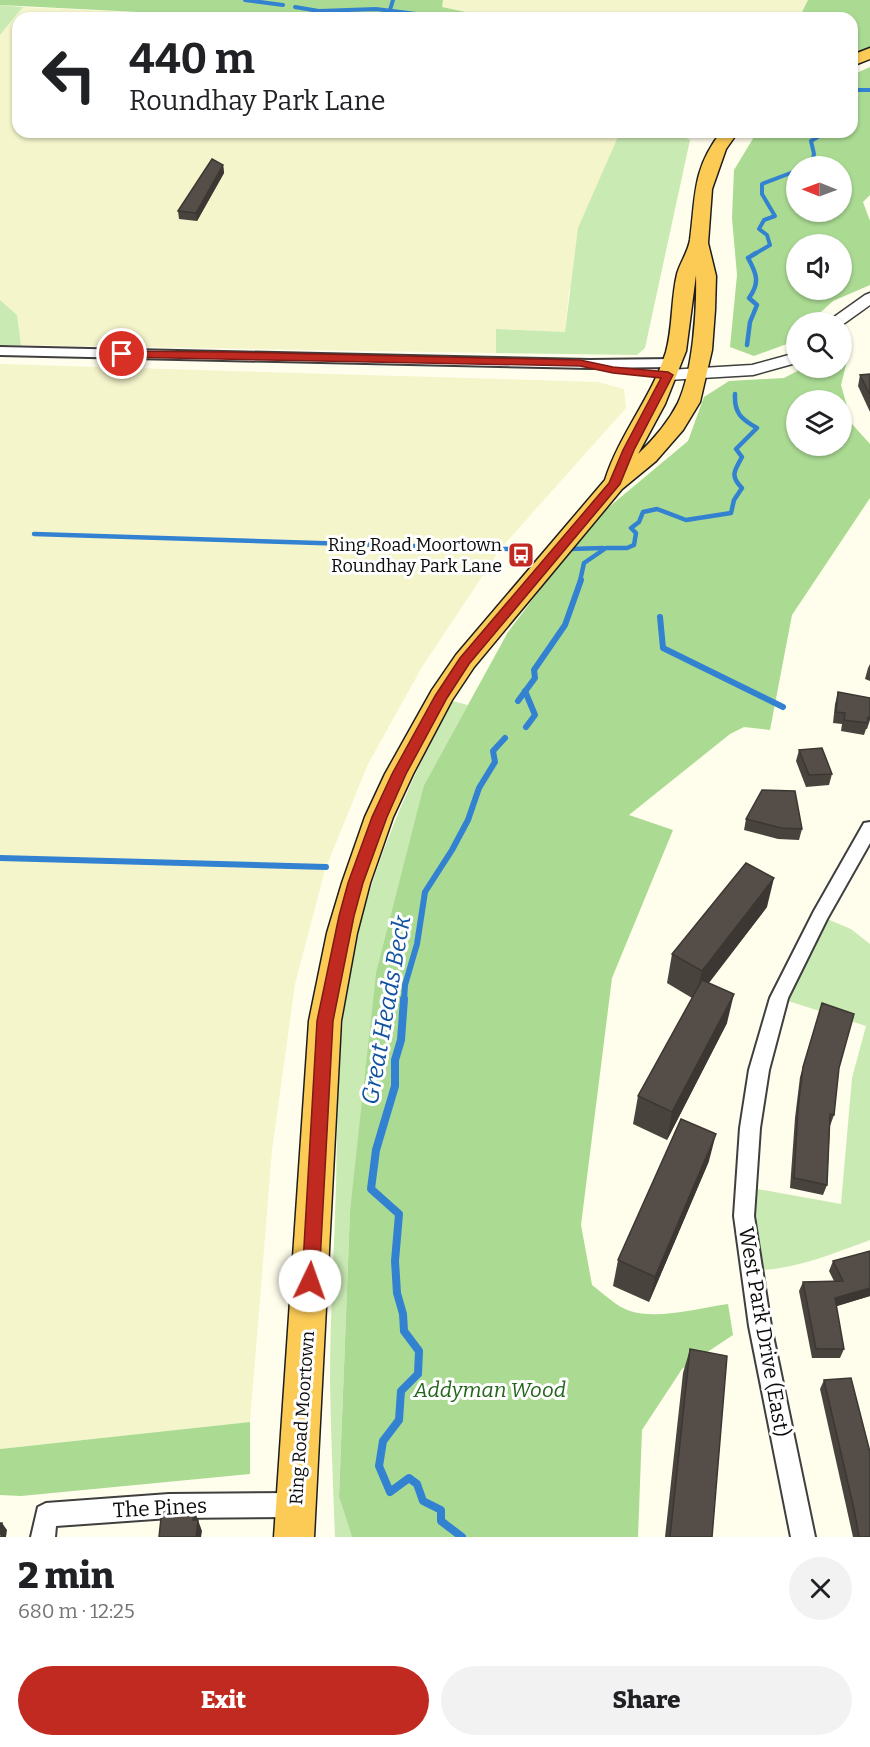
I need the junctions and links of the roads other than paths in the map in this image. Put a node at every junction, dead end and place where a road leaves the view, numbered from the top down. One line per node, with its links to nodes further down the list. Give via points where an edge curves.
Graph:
1 (726, 138): 2 (highway, via 708,171)
2 (699, 243): 7 (highway, Ring Road Moortown, via 687,274); 8 (highway, Ring Road Moortown, via 705,276)
3 (870, 298): 4 (street)
4 (850, 312)
5 (0, 351): 7 (street)
6 (786, 361): 8 (street, via 753,370)
7 (670, 369): 8 (street); 9 (highway, Ring Road Moortown)
8 (699, 369): 9 (highway, Ring Road Moortown, via 689,402 675,425 648,456)
9 (614, 484): 11 (highway, Ring Road Moortown, via 465,661 441,696 399,774 356,883 325,1021)
10 (870, 828): 13 (street, West Park Drive (East), via 779,998 759,1070 750,1128 744,1216 760,1326)
11 (295, 1521): 12 (street, The Pines, via 168,1506 46,1515)
12 (43, 1537)
13 (803, 1537)

